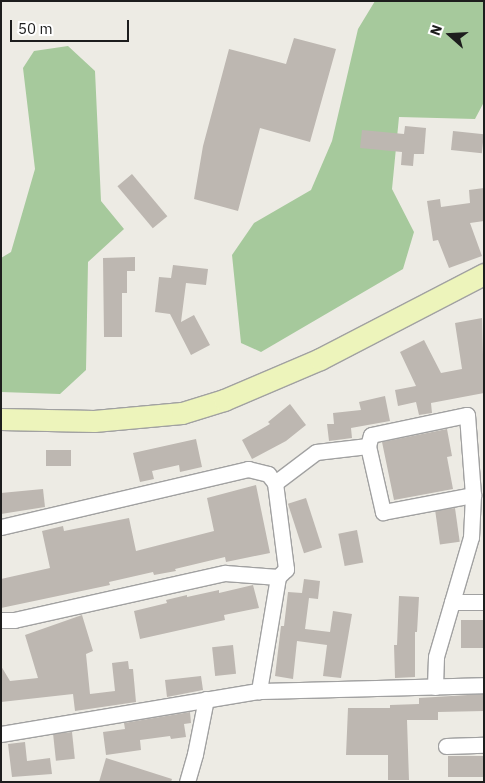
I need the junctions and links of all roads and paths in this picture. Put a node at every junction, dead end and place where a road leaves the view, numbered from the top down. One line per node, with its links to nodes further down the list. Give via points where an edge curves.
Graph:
1 (484, 274): 2 (street, via 320,359 224,400 182,413 94,421)
2 (1, 419)
3 (368, 446): 4 (street, via 316,452); 5 (street, via 383,512); 5 (street, via 371,435 467,415)
4 (275, 483): 6 (street, via 268,474 248,469); 7 (street, via 286,569)
5 (473, 495): 8 (street, via 471,537)
6 (1, 527)
7 (278, 577): 10 (street, via 225,573 14,620); 13 (street)
8 (452, 602): 9 (street); 12 (street, via 436,657)
9 (484, 602)
10 (1, 620)
11 (484, 685): 12 (street)
12 (435, 687): 13 (street)
13 (259, 691): 14 (street)
14 (206, 699): 15 (street); 18 (street)
15 (1, 734)
16 (484, 745): 17 (street)
17 (446, 746)
18 (186, 782)

